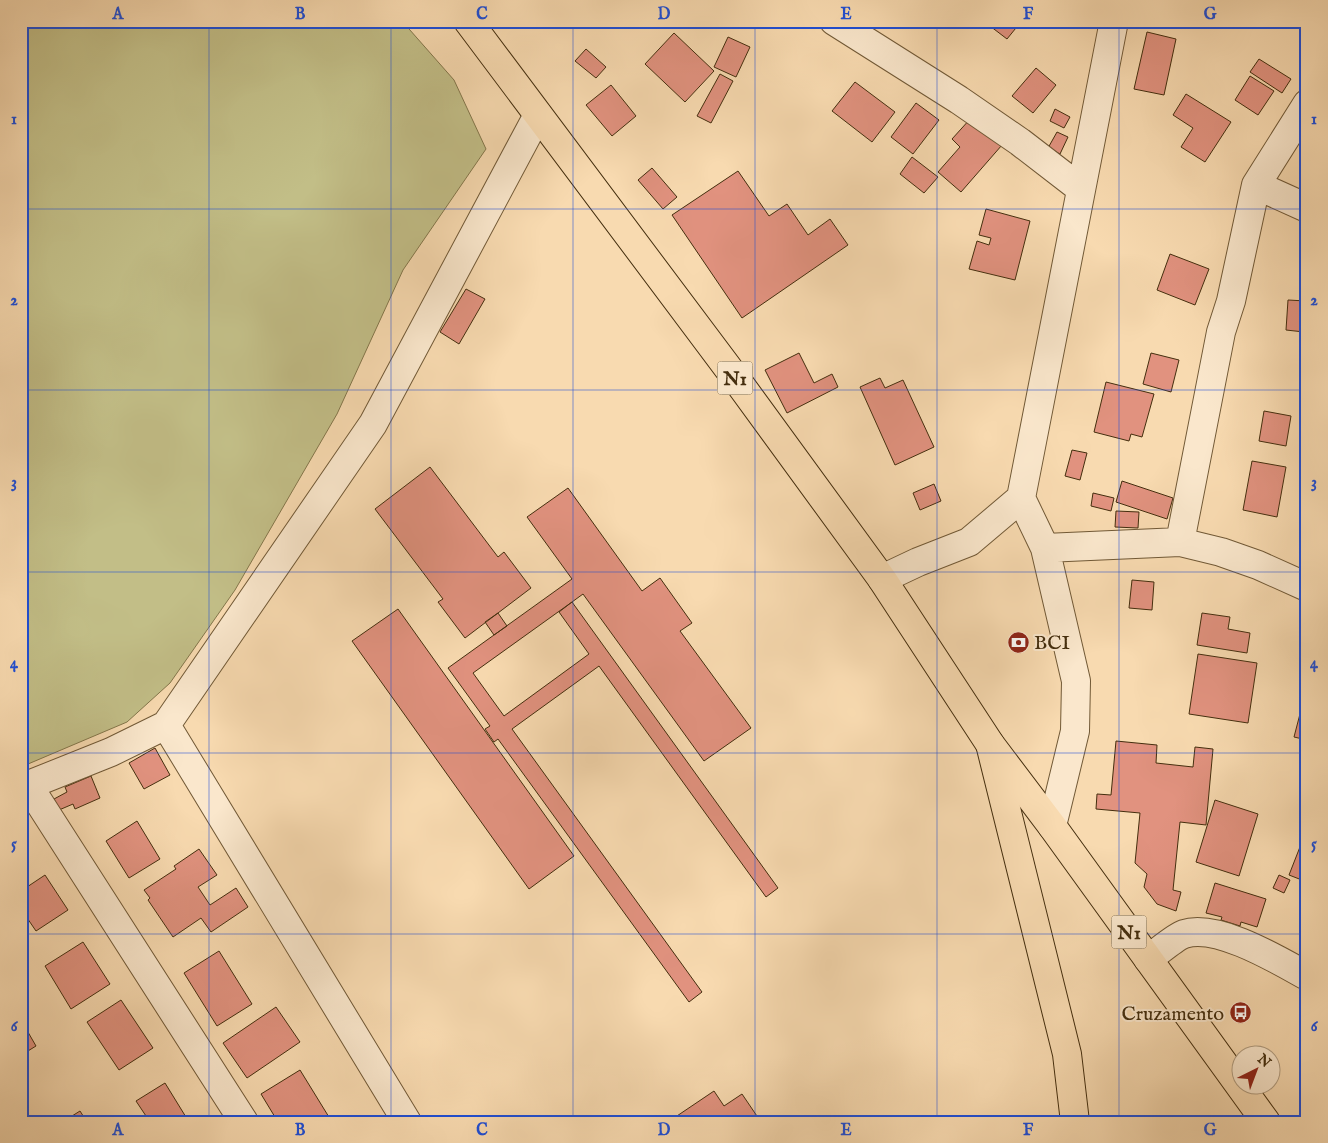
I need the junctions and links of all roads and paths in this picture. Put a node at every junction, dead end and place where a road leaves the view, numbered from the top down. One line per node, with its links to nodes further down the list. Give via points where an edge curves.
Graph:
1 (834, 21): 7 (street, via 959,100)
2 (1114, 21): 7 (street)
3 (470, 22): 5 (main road, N1)
4 (1307, 104): 6 (street)
5 (538, 115): 12 (main road, N1, via 726,364); 14 (street, via 373,424)
6 (1256, 185): 8 (street); 10 (street, via 1231,302 1221,332)
7 (1081, 189): 9 (street)
8 (1307, 208)
9 (1021, 498): 11 (street); 12 (street, via 969,542)
10 (1180, 542): 11 (street); 13 (street, via 1258,565)
11 (1045, 548): 17 (street, via 1076,681 1075,731)
12 (882, 579): 15 (main road, N1)
13 (1307, 588)
14 (166, 725): 16 (street, via 111,752); 21 (street)
15 (990, 744): 17 (main road, N1); 22 (main road, via 1066,1054)
16 (25, 787): 20 (street)
17 (1052, 826): 18 (main road, N1)
18 (1148, 958): 19 (street, via 1183,934 1204,932 1249,945); 23 (main road, N1)
19 (1307, 976)
20 (244, 1122)
21 (407, 1122)
22 (1075, 1122)
23 (1266, 1122)

